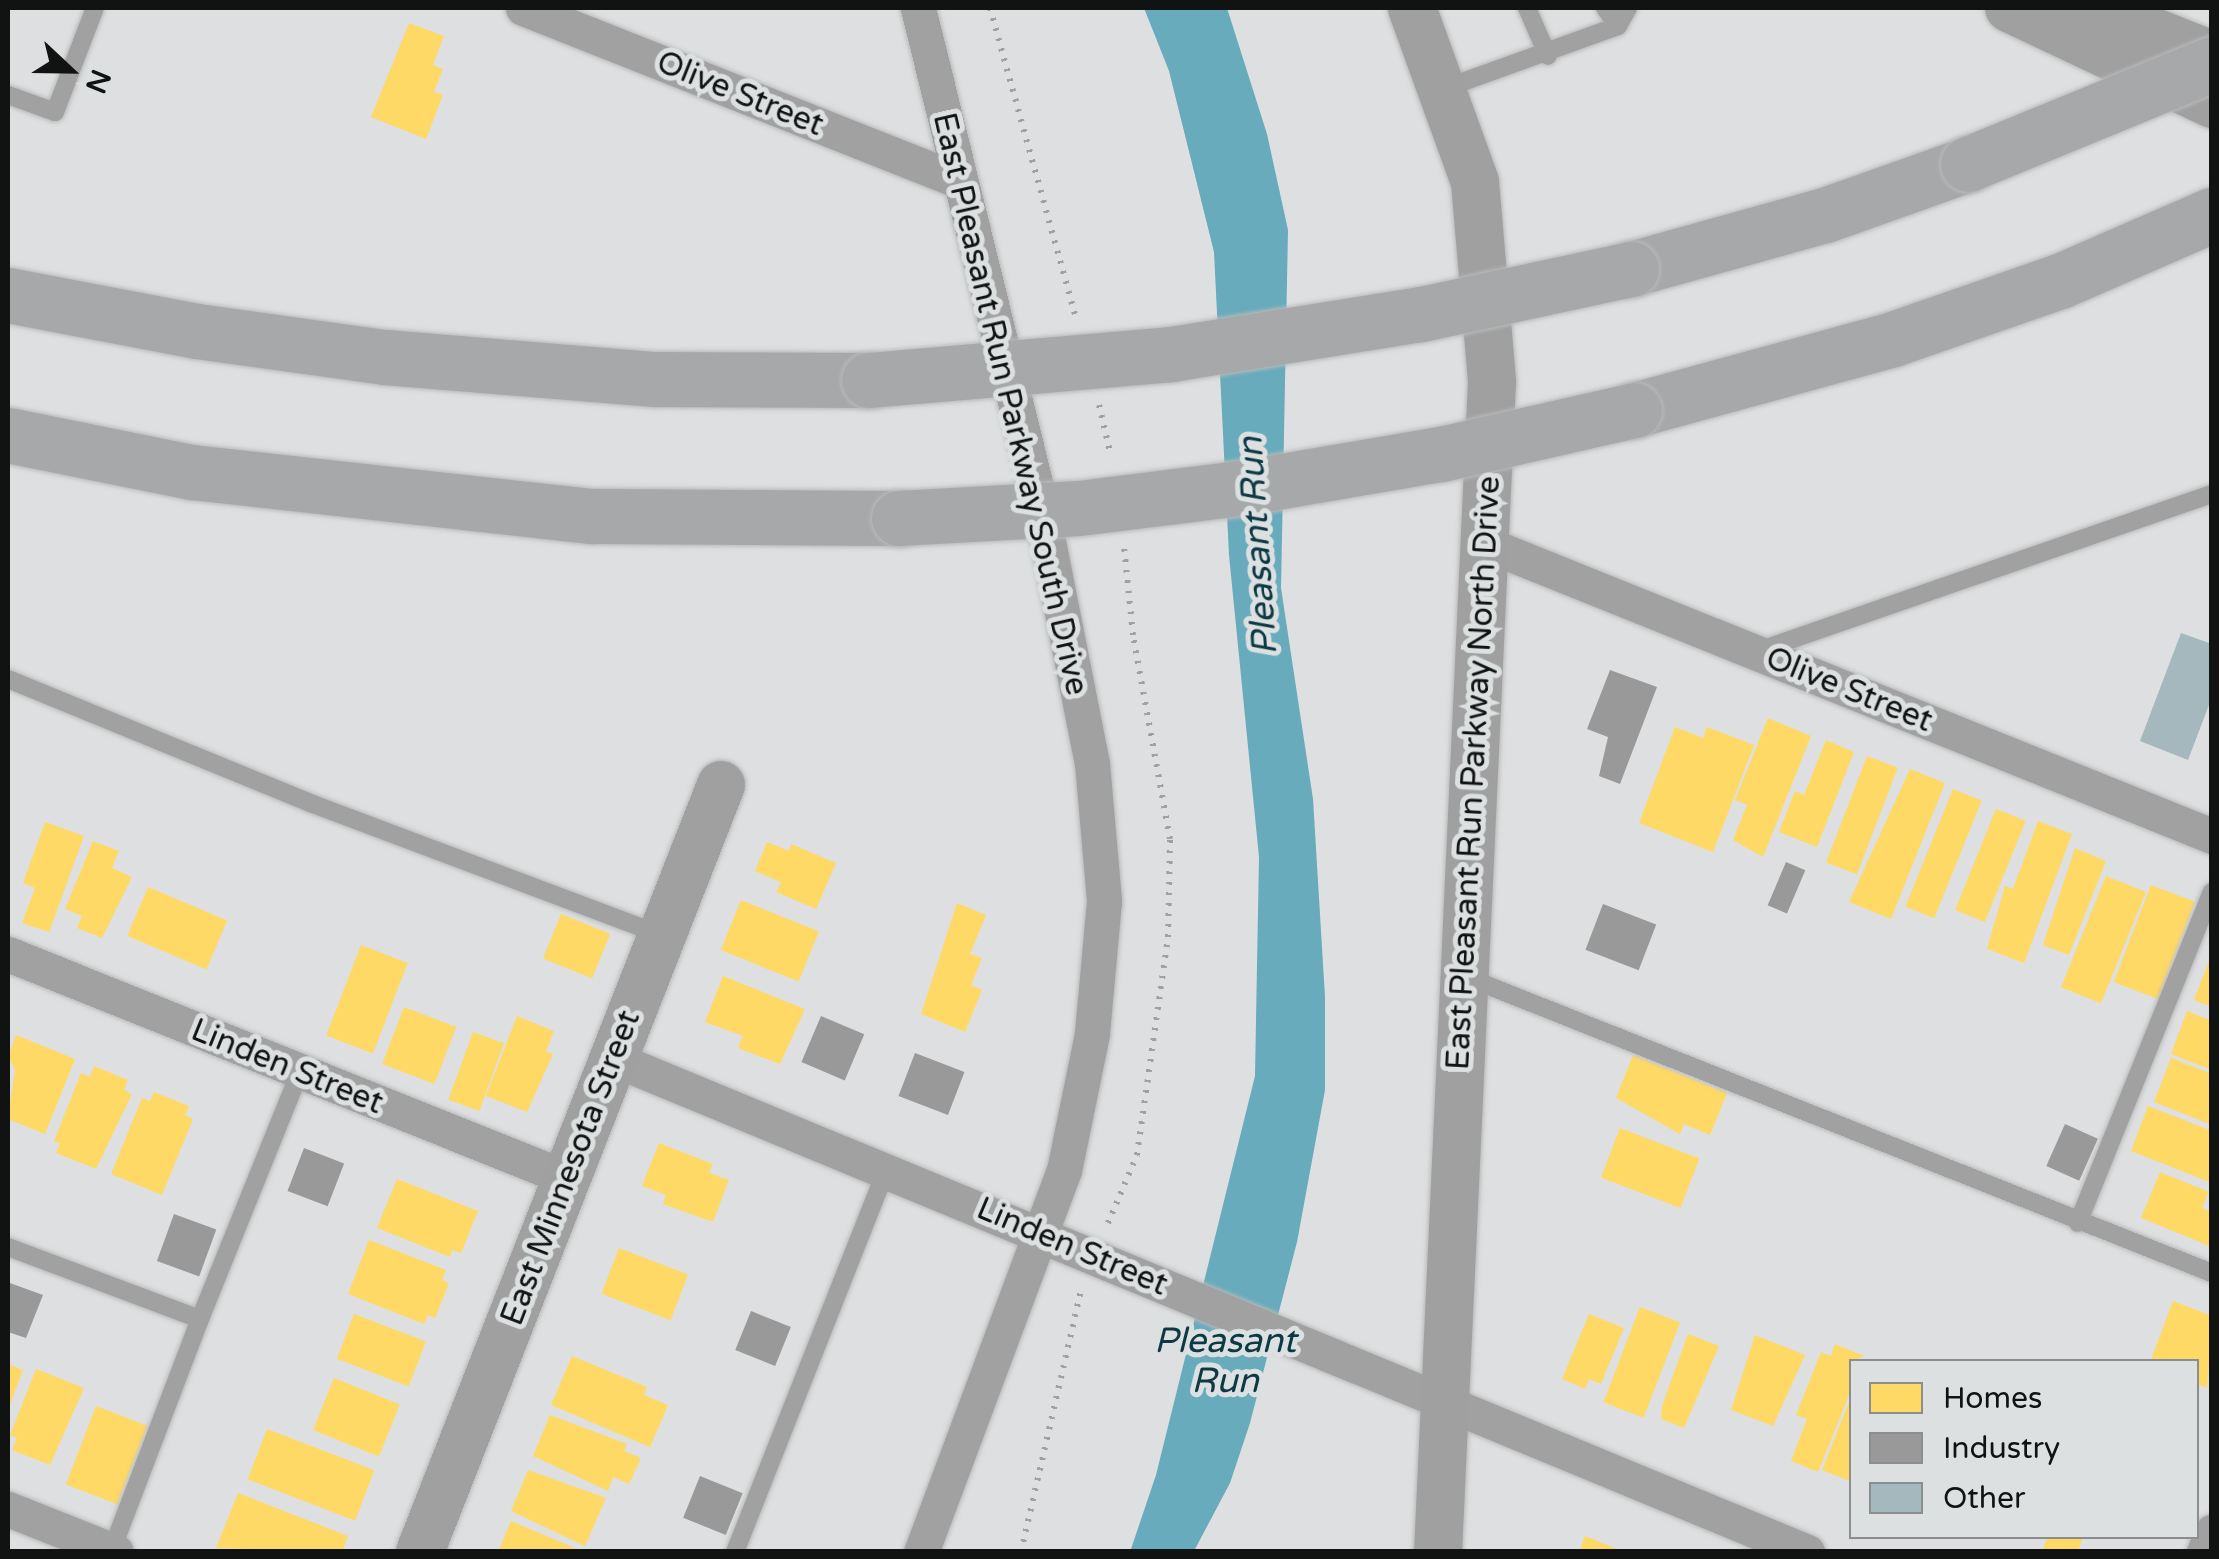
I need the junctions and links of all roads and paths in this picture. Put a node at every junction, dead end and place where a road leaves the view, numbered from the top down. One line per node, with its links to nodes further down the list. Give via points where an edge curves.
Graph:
1 (96, 8): 15 (lane, via 55,112)
2 (523, 8): 17 (street, Olive Street)
3 (918, 8): 17 (street, East Pleasant Run Parkway South Drive)
4 (1412, 8): 14 (street, East Pleasant Run Parkway North Drive)
5 (1527, 8): 12 (lane)
6 (1605, 8): 10 (lane)
7 (1628, 8): 10 (lane)
8 (2008, 8): 16 (street)
9 (2094, 8): 11 (street)
10 (1618, 26): 12 (lane)
11 (2212, 55)
12 (1548, 56): 14 (lane)
13 (2212, 64): 19 (highway, bridge, via 1968,164 1807,220 1630,269 1421,314 1171,354 868,380 655,379 385,357)
14 (1443, 89): 22 (street, East Pleasant Run Parkway North Drive, via 1468,151 1486,246 1492,382)
15 (8, 95)
16 (2212, 104)
17 (957, 180): 36 (street, East Pleasant Run Parkway South Drive, via 1042,511 1102,843 1102,938 1088,1054 1064,1170)
18 (2212, 215): 20 (highway, bridge, via 2060,281 1816,365 1441,454 1079,508 899,518 592,516 192,472)
19 (8, 295)
20 (8, 435)
21 (2212, 494): 23 (lane)
22 (1486, 544): 23 (street, Olive Street); 30 (street, East Pleasant Run Parkway North Drive)
23 (1755, 652): 26 (street, Olive Street)
24 (8, 679): 28 (lane)
25 (721, 784): 28 (street, East Minnesota Street)
26 (2212, 836)
27 (2212, 892): 35 (lane)
28 (662, 935): 31 (street, East Minnesota Street)
29 (8, 954): 32 (street, Linden Street)
30 (1463, 975): 35 (lane); 40 (street, East Pleasant Run Parkway North Drive)
31 (614, 1059): 33 (street, Linden Street); 34 (street, East Minnesota Street)
32 (300, 1072): 34 (street, Linden Street); 39 (lane)
33 (886, 1171): 36 (street, Linden Street); 45 (lane)
34 (567, 1178): 44 (street, East Minnesota Street)
35 (2078, 1223): 38 (lane)
36 (1040, 1234): 40 (street, Linden Street); 46 (street, East Pleasant Run Parkway South Drive)
37 (8, 1247): 39 (lane)
38 (2212, 1274)
39 (200, 1319): 43 (lane)
40 (1440, 1401): 47 (street, East Pleasant Run Parkway North Drive); 48 (street, Linden Street)
41 (8, 1509): 43 (street)
42 (2212, 1532): 49 (street)
43 (113, 1551)
44 (420, 1552)
45 (736, 1552)
46 (921, 1552)
47 (1438, 1552)
48 (1807, 1552)
49 (2204, 1552)

